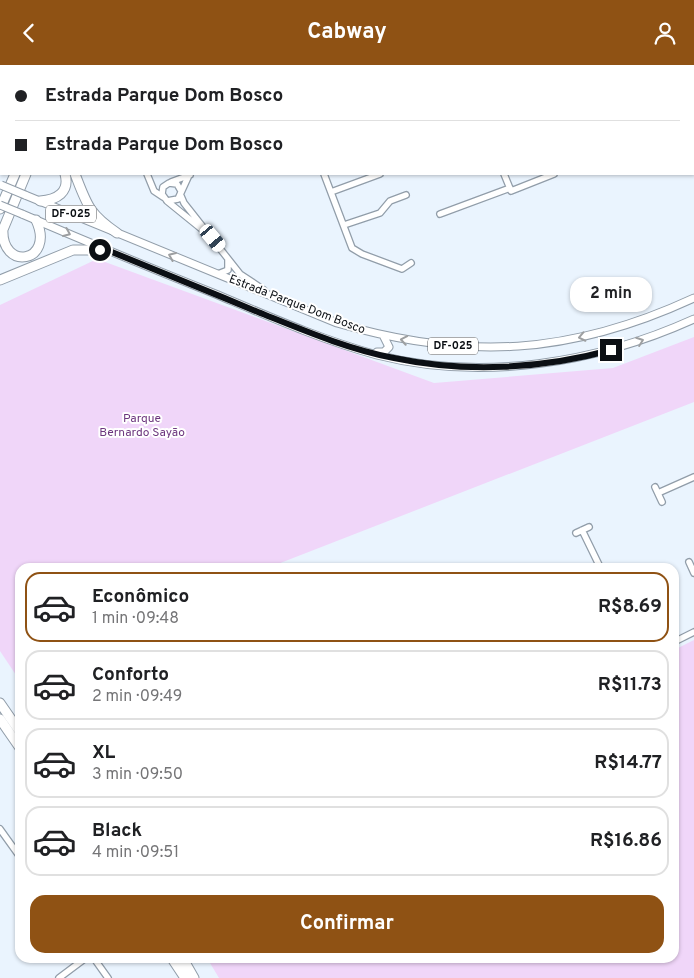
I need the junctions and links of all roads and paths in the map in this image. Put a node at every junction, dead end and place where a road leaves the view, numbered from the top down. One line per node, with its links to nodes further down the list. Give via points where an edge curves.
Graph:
1 (15, 175): 22 (highway)
2 (26, 175): 26 (highway)
3 (65, 175): 20 (highway, via 64,192 52,201)
4 (75, 175): 27 (highway, via 94,216)
5 (148, 175): 12 (street)
6 (189, 175): 14 (street)
7 (190, 175): 17 (street)
8 (324, 175): 16 (street)
9 (377, 175): 16 (street)
10 (504, 175): 15 (street)
11 (551, 175): 15 (street)
12 (150, 182): 14 (street); 19 (street, via 154,191)
13 (1, 184): 20 (main road, Estrada Parque Dom Bosco / DF-025, bridge)
14 (167, 184): 17 (street, via 177,184); 19 (street, via 162,191)
15 (510, 189): 23 (street)
16 (331, 192): 25 (street)
17 (181, 193): 19 (street, via 175,201); 28 (street, via 184,203)
18 (406, 195): 25 (street, via 390,201 380,213)
19 (165, 199): 28 (street)
20 (40, 201): 27 (main road, Estrada Parque Dom Bosco / DF-025)
21 (0, 205): 24 (main road, Estrada Parque Dom Bosco / DF-025, bridge)
22 (0, 209)
23 (440, 214)
24 (36, 220): 26 (highway, via 41,230 40,242 26,257 16,257 2,247); 29 (main road, Estrada Parque Dom Bosco / DF-025, one-way to 29)
25 (344, 225): 31 (street, via 352,248 362,254 402,269)
26 (2, 232)
27 (118, 233): 32 (main road, Estrada Parque Dom Bosco / DF-025, one-way to 27)
28 (212, 237): 30 (street)
29 (107, 250): 33 (highway, via 73,250); 38 (main road, Estrada Parque Dom Bosco / DF-025, via 329,340)
30 (228, 257): 32 (street, via 228,270); 35 (street, via 247,281)
31 (411, 263)
32 (217, 274): 35 (main road, Estrada Parque Dom Bosco / DF-025)
33 (0, 280)
34 (694, 298): 37 (main road, Estrada Parque Dom Bosco / DF-025, one-way to 37, via 653,317 613,330 536,345 464,347)
35 (288, 303): 37 (main road, Estrada Parque Dom Bosco / DF-025)
36 (694, 319): 38 (main road, Estrada Parque Dom Bosco / DF-025, one-way to 36, via 412,361 488,368 593,355 630,345)
37 (384, 337): 38 (main road, via 389,343 388,350)
38 (360, 349)
39 (694, 477): 40 (street, via 657,490)
40 (662, 502)
41 (589, 527): 43 (street, via 579,532)
42 (689, 562): 44 (street)
43 (598, 563)
44 (693, 570)
45 (694, 632): 46 (street)
46 (679, 640)
47 (0, 703): 49 (highway)
48 (0, 719): 50 (highway)
49 (15, 725)
50 (15, 741)
51 (0, 829): 52 (street)
52 (15, 850)
53 (79, 963): 57 (street)
54 (97, 963): 58 (street)
55 (176, 963): 59 (highway)
56 (185, 963): 60 (highway)
57 (58, 978)
58 (108, 978)
59 (185, 978)
60 (194, 978)

